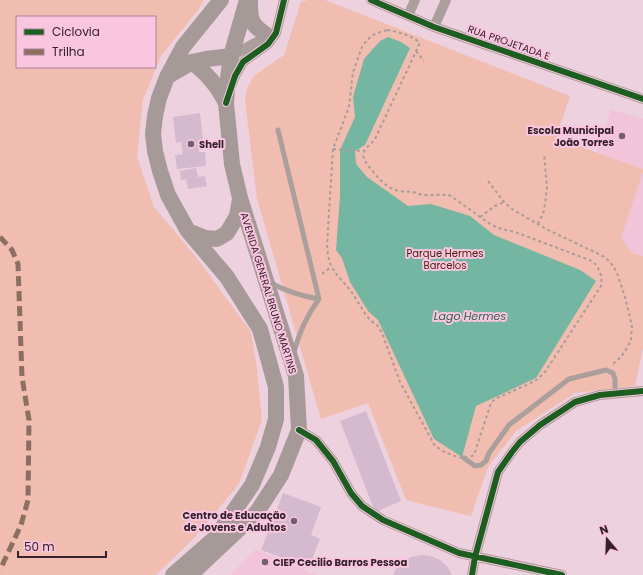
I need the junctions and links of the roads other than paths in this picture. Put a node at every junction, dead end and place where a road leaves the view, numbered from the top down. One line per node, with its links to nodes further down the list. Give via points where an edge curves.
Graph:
1 (221, 0): 12 (main road, AVENIDA GENERAL BRUNO MARTINS, via 183,46)
2 (249, 0): 9 (main road, via 250,15 255,27); 10 (main road, AVENIDA GENERAL BRUNO MARTINS)
3 (284, 0): 9 (street)
4 (371, 0): 7 (street, RUA PROJETADA E)
5 (415, 0): 7 (street)
6 (446, 0): 8 (street)
7 (408, 16): 8 (street, RUA PROJETADA E)
8 (434, 27): 13 (street, RUA PROJETADA E)
9 (272, 35): 10 (street); 14 (street, via 268,44 243,62 235,76)
10 (230, 56): 11 (main road); 14 (main road, AVENIDA GENERAL BRUNO MARTINS)
11 (192, 62): 12 (main road); 14 (main road, via 211,79)
12 (167, 77): 17 (main road, AVENIDA GENERAL BRUNO MARTINS, via 155,116 155,151 168,195)
13 (643, 99)
14 (226, 103): 16 (main road, AVENIDA GENERAL BRUNO MARTINS, via 232,164)
15 (278, 130): 19 (lane)
16 (240, 198): 17 (main road, via 237,216 227,233 217,239 205,238); 18 (main road, AVENIDA GENERAL BRUNO MARTINS)
17 (188, 231): 26 (main road, AVENIDA GENERAL BRUNO MARTINS, via 227,277 260,329 276,387 276,419 268,447 252,485 215,538)
18 (265, 279): 19 (lane, via 290,292); 20 (main road, AVENIDA GENERAL BRUNO MARTINS)
19 (319, 299): 20 (lane, via 298,337)
20 (291, 361): 23 (main road, AVENIDA GENERAL BRUNO MARTINS, via 296,376)
21 (643, 391): 22 (street)
22 (616, 394): 24 (lane, via 613,373 606,370 569,379 509,425 481,465 475,466); 25 (street, via 600,395 575,402 520,442 498,472)
23 (299, 430): 25 (street, via 316,440 362,506 383,520 459,553); 27 (main road, AVENIDA GENERAL BRUNO MARTINS, via 281,474 257,512)
24 (464, 458)
25 (475, 557): 28 (street); 29 (street)
26 (173, 575)
27 (190, 575)
28 (472, 575)
29 (562, 575)

